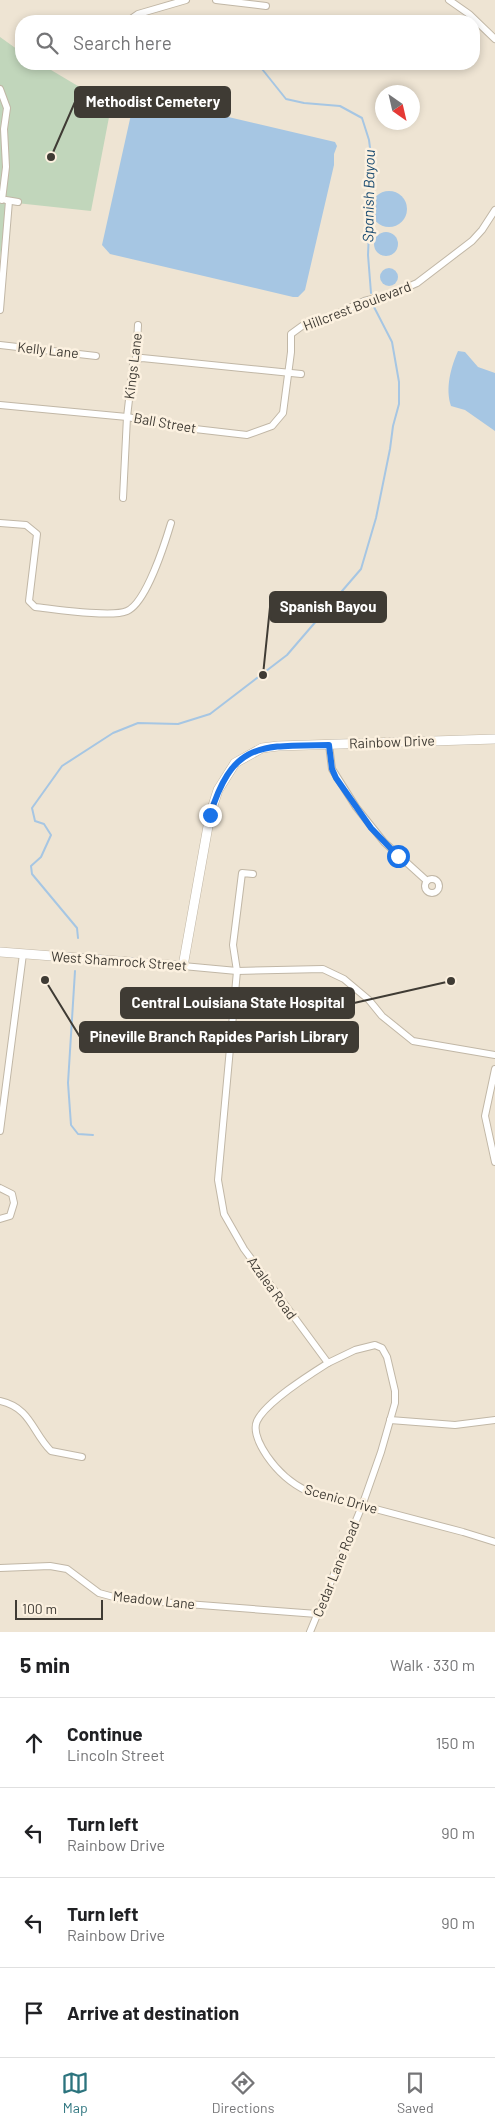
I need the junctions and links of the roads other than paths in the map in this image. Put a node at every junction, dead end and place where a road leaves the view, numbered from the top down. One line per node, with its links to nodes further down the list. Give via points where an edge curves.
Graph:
1 (186, 0): 5 (street)
2 (216, 0): 3 (street, via 266,6)
3 (254, 0)
4 (449, 0): 6 (street)
5 (137, 15)
6 (470, 15)
7 (480, 25): 8 (street)
8 (495, 39)
9 (0, 89): 10 (street, via 7,108)
10 (4, 200): 11 (street); 13 (street)
11 (18, 202)
12 (495, 210): 18 (street, Hillcrest Boulevard, via 472,241 417,283 302,326 291,334)
13 (0, 310)
14 (138, 325): 17 (street, Kings Lane)
15 (0, 345): 16 (street, Kelly Lane)
16 (96, 356)
17 (136, 360): 18 (street, via 142,358); 21 (street, Kings Lane)
18 (288, 373): 19 (street); 21 (street, Ball Street, via 283,413 272,426 247,435)
19 (301, 374)
20 (0, 405): 21 (street, Ball Street)
21 (127, 416): 22 (street, Kings Lane)
22 (123, 498)
23 (0, 523): 24 (street, via 26,526 37,534 29,600 35,607 114,613 128,611 138,600 154,570)
24 (171, 523)
25 (495, 739): 26 (street, Rainbow Drive)
26 (329, 745): 28 (street, via 332,769 356,807 384,842); 31 (street, Rainbow Drive, via 262,748 235,763 226,776 210,815)
27 (253, 874): 32 (street, Azalea Road, via 242,873 233,945)
28 (427, 881)
29 (0, 952): 30 (street, West Shamrock Street)
30 (23, 954): 31 (street, West Shamrock Street); 35 (street)
31 (183, 966): 32 (street, West Shamrock Street)
32 (237, 972): 33 (street, West Shamrock Street, via 323,969 344,979 413,1041); 39 (street, Azalea Road, via 218,1180 224,1214 244,1249)
33 (495, 1055)
34 (495, 1069): 36 (street, via 485,1116)
35 (0, 1131)
36 (495, 1162)
37 (0, 1188): 38 (street, via 12,1194 14,1203 10,1216)
38 (0, 1219)
39 (328, 1363): 41 (street, via 368,1346 382,1348 394,1391 395,1403); 44 (street, Scenic Drive, via 264,1411 256,1430 260,1446 292,1484)
40 (0, 1401): 43 (street, via 24,1413 51,1451)
41 (390, 1420): 42 (street, via 455,1425); 44 (street, Cedar Lane Road)
42 (495, 1420)
43 (82, 1457)
44 (362, 1506): 45 (street, Scenic Drive); 47 (street, Cedar Lane Road)
45 (495, 1542)
46 (0, 1568): 47 (street, Meadow Lane, via 50,1566 67,1569 99,1593 121,1599)
47 (317, 1614): 48 (street, Cedar Lane Road)
48 (310, 1632)

